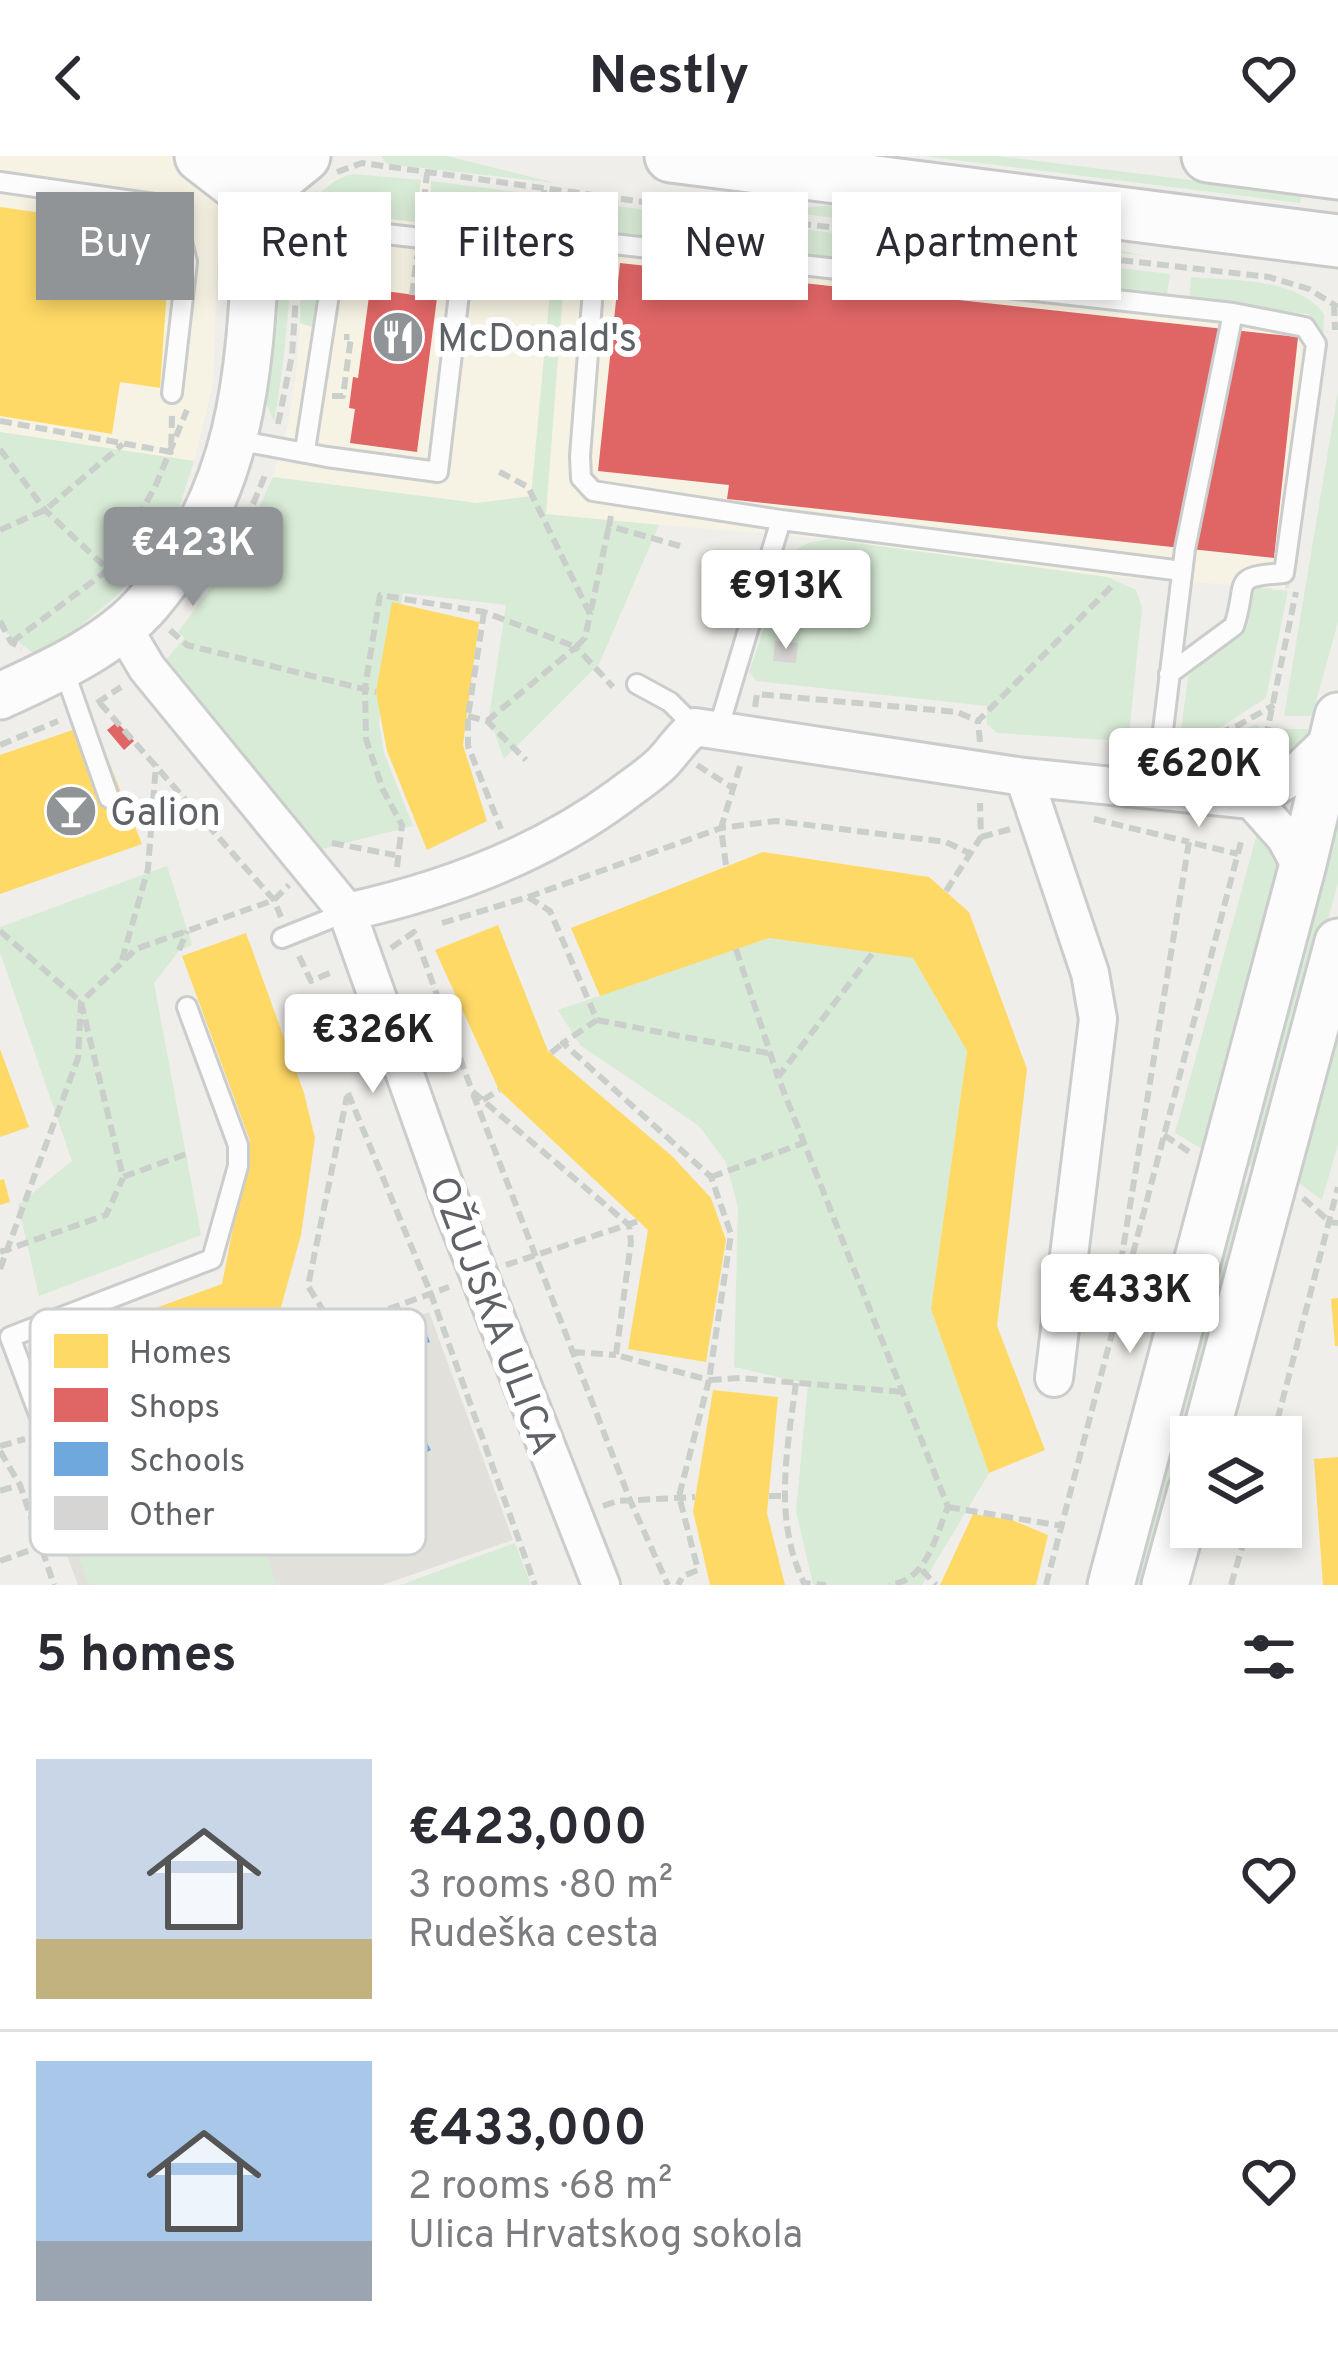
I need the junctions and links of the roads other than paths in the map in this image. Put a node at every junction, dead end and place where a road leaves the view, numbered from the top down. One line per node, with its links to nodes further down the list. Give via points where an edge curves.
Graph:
1 (201, 156): 5 (main road)
2 (671, 156): 7 (main road)
3 (1208, 156): 4 (main road)
4 (1338, 173)
5 (290, 179): 10 (street, via 250,348)
6 (0, 182): 9 (lane, via 154,204 179,230 187,262)
7 (1338, 241)
8 (1233, 314): 12 (lane, via 604,243 596,251 581,478 593,491); 13 (lane); 16 (lane, via 1305,327 1316,344 1284,573 1250,576 1234,626)
9 (172, 393)
10 (257, 432): 11 (lane); 14 (street)
11 (305, 450): 11 (lane, via 439,472 465,243 351,230 337,243)
12 (781, 520): 13 (lane); 20 (lane)
13 (1182, 571): 16 (lane)
14 (146, 621): 15 (street); 26 (street, OŽUJSKA ULICA, via 147,668)
15 (63, 667): 18 (street); 23 (lane)
16 (1169, 674): 22 (lane)
17 (629, 690): 20 (lane, via 670,702)
18 (0, 696)
19 (1336, 727): 24 (street, via 1313,761); 25 (street)
20 (695, 735): 21 (street); 26 (street, via 593,815 513,856)
21 (1024, 777): 22 (street); 32 (street, via 1090,973 1097,1019)
22 (1156, 788): 24 (street)
23 (109, 798)
24 (1252, 800): 25 (street)
25 (1302, 868): 37 (street)
26 (347, 912): 27 (lane); 36 (street, OŽUJSKA ULICA)
27 (282, 938)
28 (1338, 942): 34 (street)
29 (187, 1007): 30 (lane, via 238,1145 212,1259)
30 (83, 1309)
31 (30, 1329): 33 (lane, via 10,1337)
32 (1054, 1378)
33 (30, 1390)
34 (1211, 1416)
35 (1175, 1548): 38 (street)
36 (601, 1585)
37 (1111, 1585)
38 (1165, 1585)

